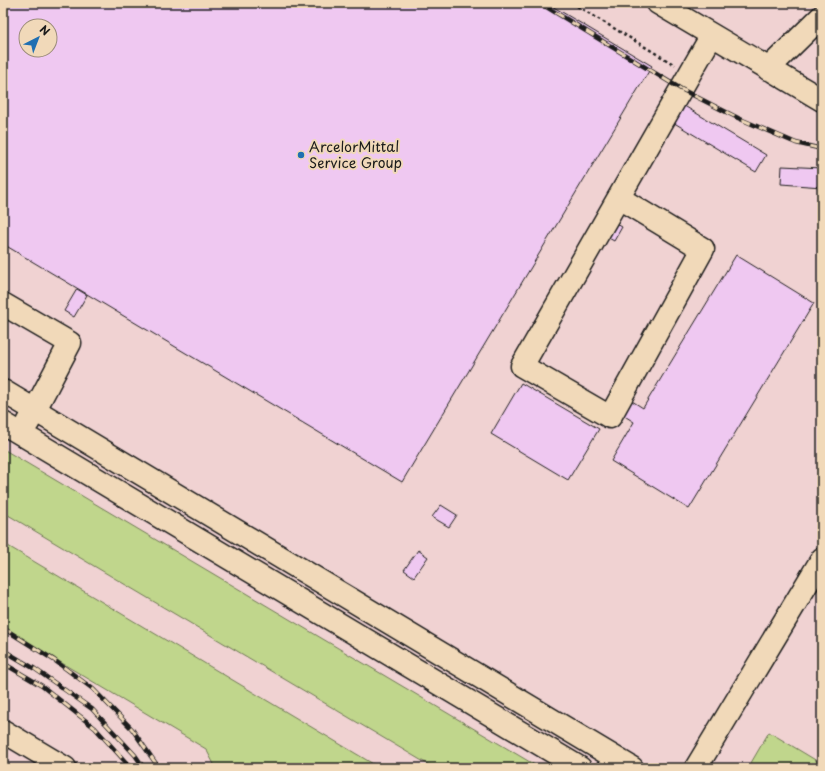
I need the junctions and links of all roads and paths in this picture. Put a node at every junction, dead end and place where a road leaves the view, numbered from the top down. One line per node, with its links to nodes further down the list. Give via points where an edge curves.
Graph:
1 (572, 3): 6 (path)
2 (662, 4): 4 (lane)
3 (822, 16): 5 (lane)
4 (712, 35): 5 (lane); 6 (lane)
5 (768, 69): 7 (lane)
6 (690, 74): 8 (lane)
7 (822, 100)
8 (619, 198): 8 (lane, via 522,366 610,417 703,249)
9 (3, 304): 11 (lane, via 70,344)
10 (3, 391): 11 (lane)
11 (35, 410): 13 (lane); 18 (lane)
12 (3, 424): 13 (lane)
13 (21, 434): 17 (lane)
14 (822, 559): 19 (lane)
15 (3, 731): 16 (lane)
16 (65, 768)
17 (580, 768)
18 (632, 768)
19 (696, 768)

